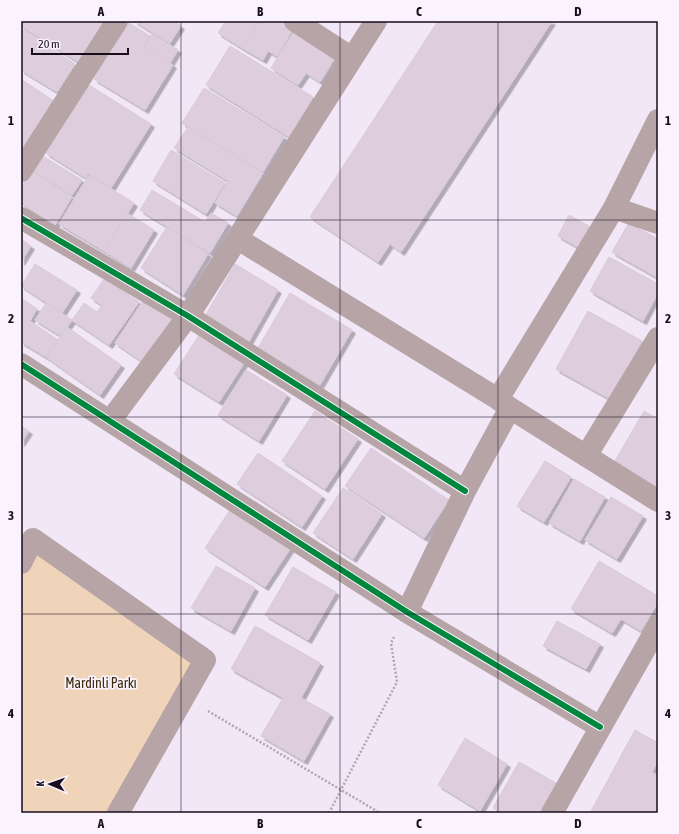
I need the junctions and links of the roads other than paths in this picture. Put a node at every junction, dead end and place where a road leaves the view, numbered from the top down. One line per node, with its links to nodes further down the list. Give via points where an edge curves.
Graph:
1 (117, 21): 6 (street)
2 (294, 21): 4 (street)
3 (376, 21): 4 (street)
4 (352, 58): 10 (street)
5 (658, 120): 7 (street)
6 (21, 171)
7 (614, 208): 9 (street); 14 (street)
8 (21, 218): 11 (street)
9 (658, 223)
10 (238, 238): 11 (street); 14 (street)
11 (188, 316): 15 (street); 17 (street)
12 (658, 338): 16 (street)
13 (21, 364): 15 (street)
14 (504, 404): 16 (street); 17 (street)
15 (110, 421): 20 (street)
16 (586, 456): 18 (street)
17 (465, 491): 20 (street)
18 (658, 501)
19 (21, 563): 23 (street, via 33,539 206,660)
20 (407, 612): 22 (street)
21 (658, 626): 22 (street)
22 (600, 727): 24 (street)
23 (118, 813)
24 (552, 813)

